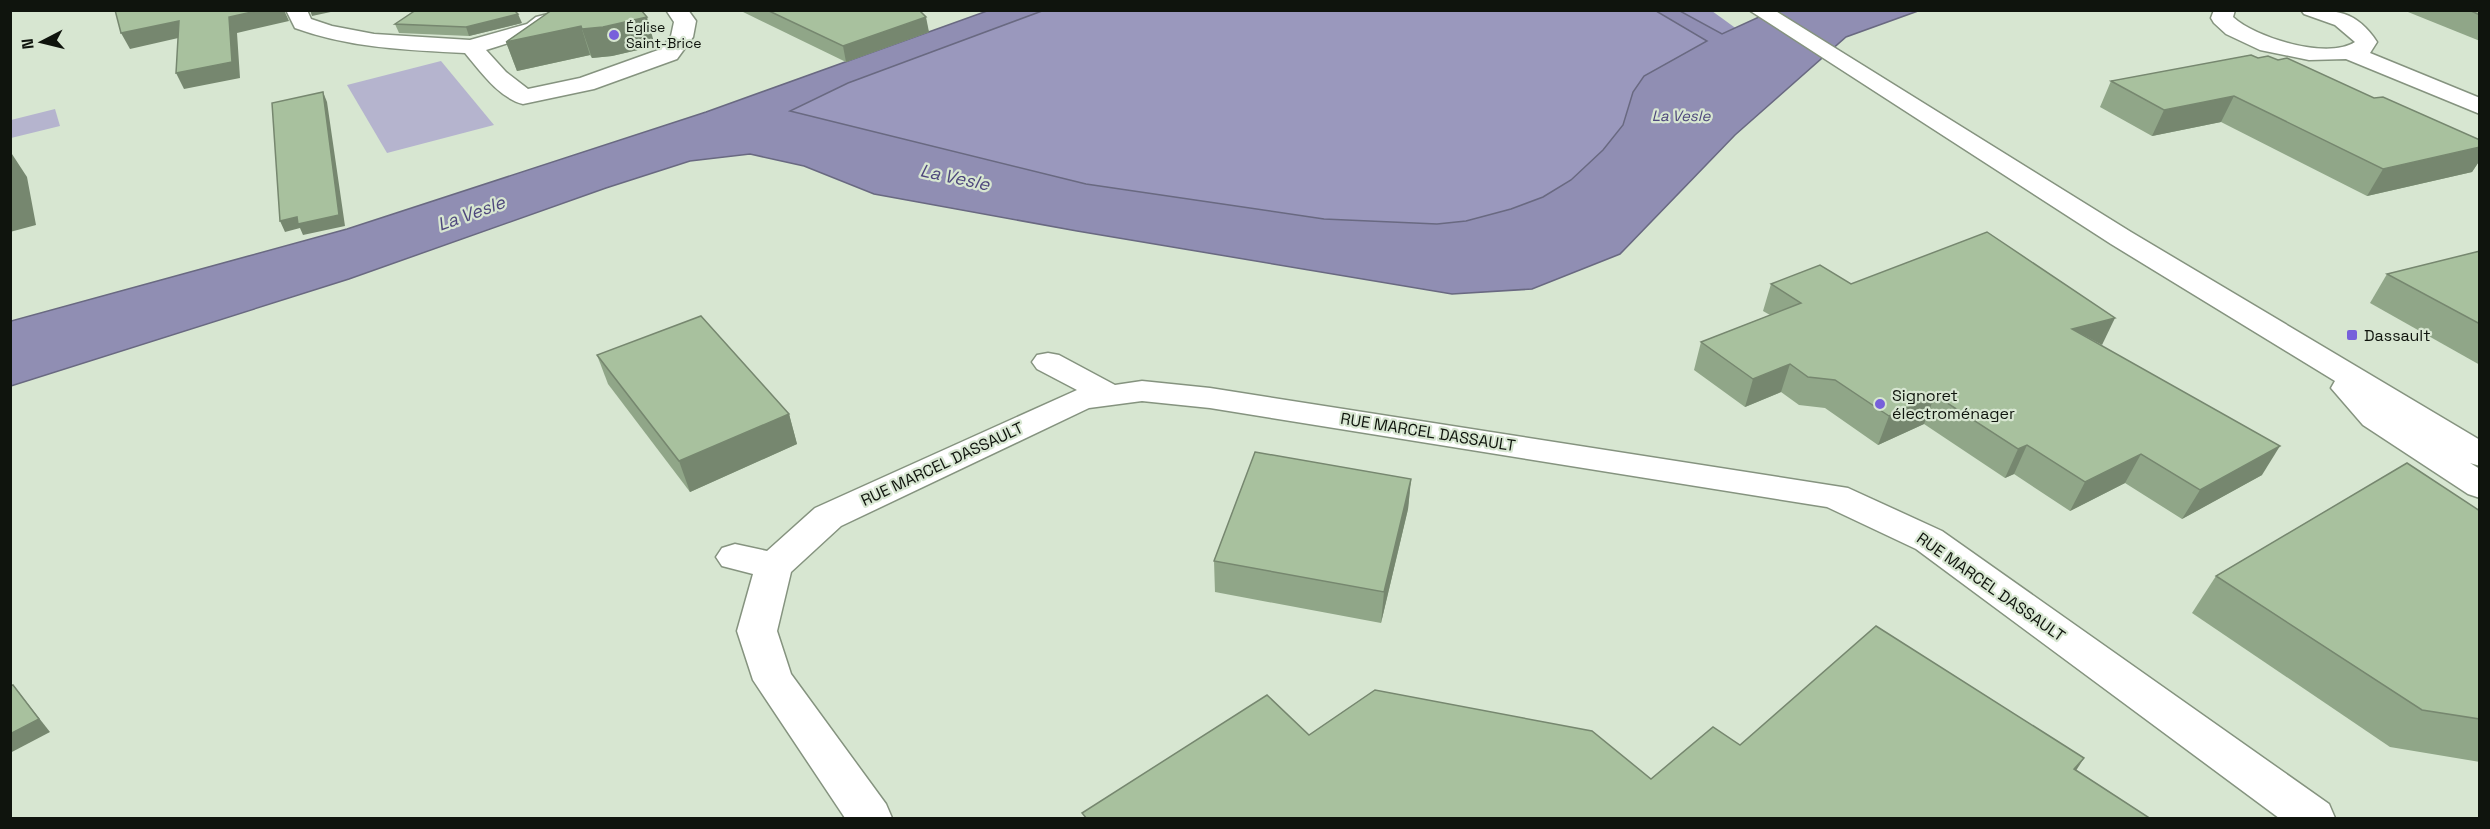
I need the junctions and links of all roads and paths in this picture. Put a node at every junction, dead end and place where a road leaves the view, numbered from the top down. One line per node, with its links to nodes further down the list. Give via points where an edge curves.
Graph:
1 (296, 10): 7 (street, via 303,23 327,32 374,41)
2 (591, 10): 7 (street)
3 (676, 10): 7 (street, via 685,21 682,37 669,54 586,84 523,97)
4 (1759, 10): 10 (street)
5 (2225, 10): 8 (street, via 2222,18 2229,26 2262,42 2310,53)
6 (2311, 10): 8 (street, via 2334,17 2362,34 2367,42)
7 (471, 47)
8 (2351, 52): 9 (street)
9 (2480, 107)
10 (2322, 360): 13 (street); 14 (street, via 2375,418)
11 (1048, 362): 12 (street)
12 (1110, 395): 16 (street, RUE MARCEL DASSAULT, via 1082,399 828,517); 18 (street, RUE MARCEL DASSAULT, via 1142,391 1210,398 1835,496 1929,540)
13 (2480, 455)
14 (2480, 486)
15 (735, 557): 16 (street)
16 (774, 566): 17 (street, via 757,631 773,680)
17 (870, 819)
18 (2313, 819)

